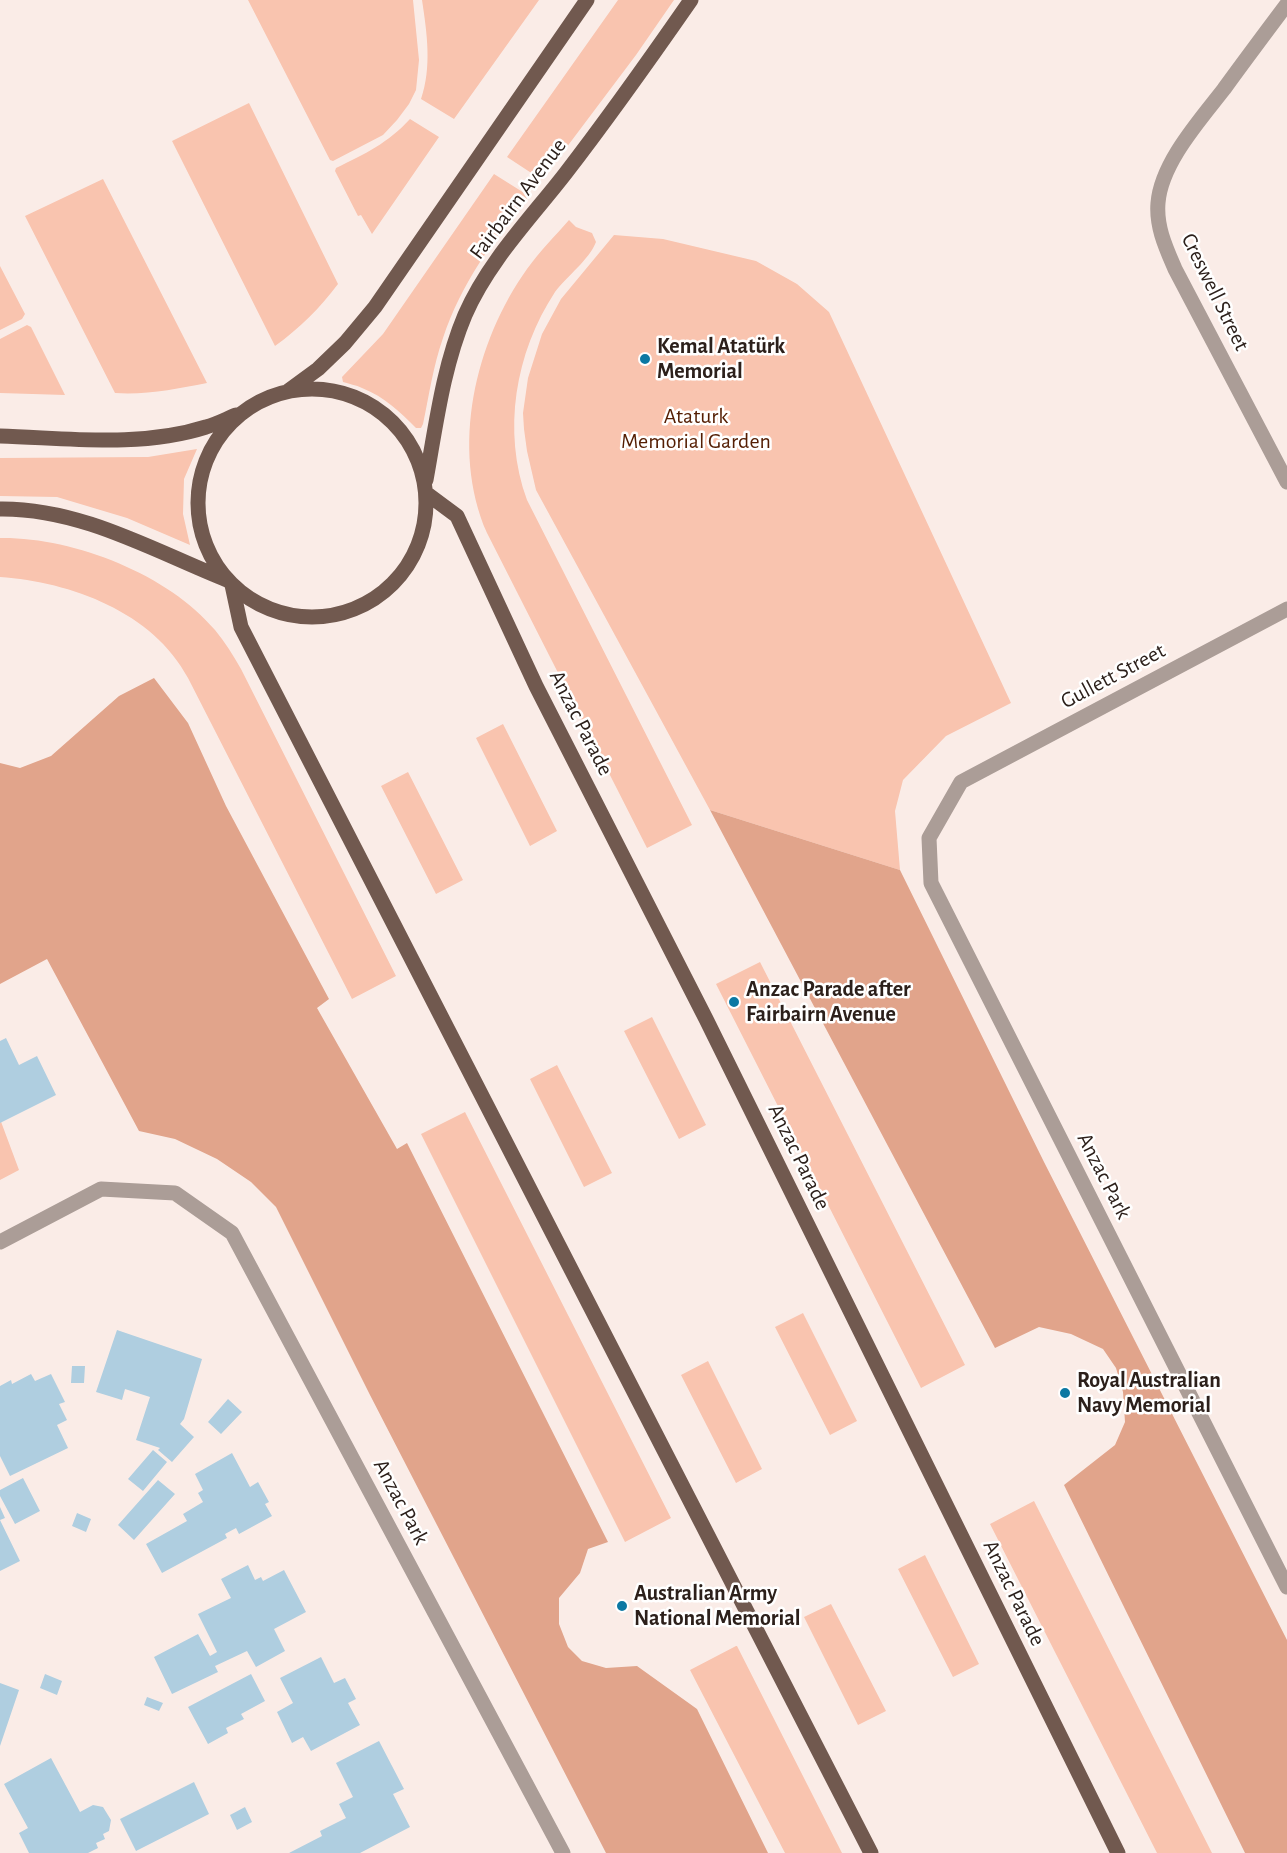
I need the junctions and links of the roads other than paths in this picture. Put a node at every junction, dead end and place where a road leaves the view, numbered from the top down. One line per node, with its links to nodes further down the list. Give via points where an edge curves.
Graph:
1 (587, 0): 4 (main road, via 375,307 318,369)
2 (691, 0): 8 (main road, Fairbairn Avenue, via 630,88 494,263 465,315 450,361)
3 (1287, 4): 7 (street, Creswell Street, via 1182,145 1162,184 1158,202 1162,240 1175,269)
4 (285, 393): 5 (main road); 8 (main road, via 333,391 376,408 408,442)
5 (246, 411): 6 (main road, via 206,427 132,440); 10 (main road, via 211,452 201,478 202,532 212,557)
6 (0, 436)
7 (1287, 482)
8 (426, 489): 10 (main road, via 425,520 404,572 385,592 361,607 307,618 280,613 254,602); 17 (main road, Anzac Parade, via 457,516 536,686 711,1030)
9 (0, 509): 10 (main road, via 94,524)
10 (230, 582): 16 (main road, via 241,627)
11 (1287, 609): 12 (street, Gullett Street)
12 (961, 782): 14 (street, Anzac Park, via 929,838 931,883)
13 (0, 1242): 15 (street, Anzac Park, via 101,1189 175,1193 232,1233)
14 (1287, 1587)
15 (563, 1853)
16 (871, 1853)
17 (1118, 1853)

